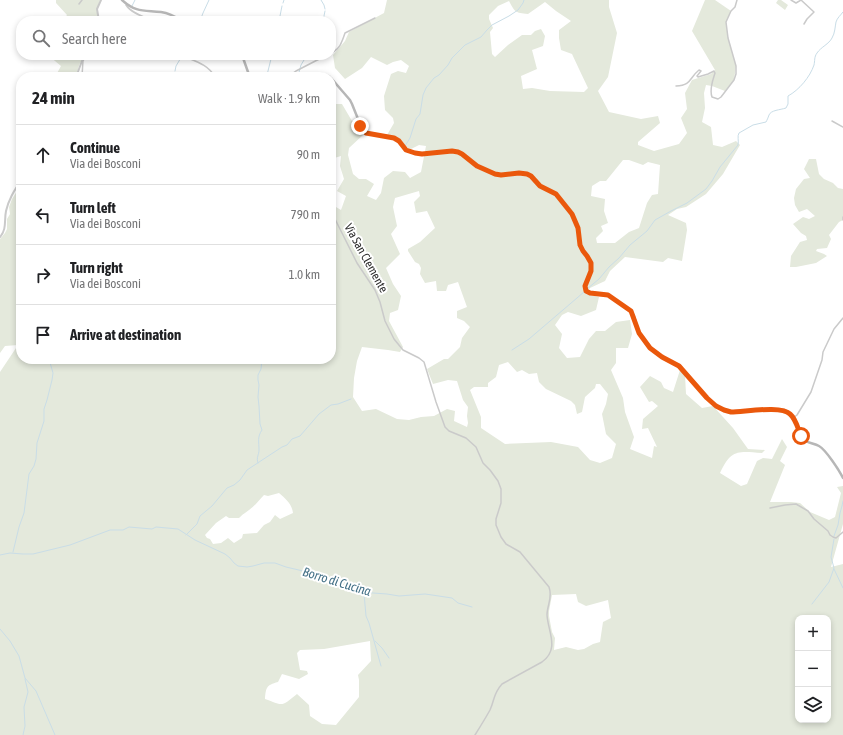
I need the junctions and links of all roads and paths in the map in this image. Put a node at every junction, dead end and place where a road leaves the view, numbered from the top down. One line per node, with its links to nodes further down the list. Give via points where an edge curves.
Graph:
1 (82, 0): 6 (street)
2 (101, 0): 7 (street)
3 (737, 0): 23 (street, via 726,22 736,66 734,80 718,99 712,97 711,93 716,72 714,71 698,77 701,71 699,70 687,84)
4 (791, 0): 11 (street, via 796,3 800,0 814,12)
5 (124, 1): 8 (street, via 130,9); 9 (main road, via 137,10)
6 (79, 4)
7 (99, 16)
8 (143, 16)
9 (171, 16)
10 (374, 18): 12 (street, via 345,33)
11 (804, 24)
12 (336, 50)
13 (83, 60): 17 (street); 18 (street)
14 (193, 60): 19 (street)
15 (244, 60): 20 (main road)
16 (317, 60): 21 (street)
17 (78, 72)
18 (82, 72)
19 (212, 72)
20 (248, 72)
21 (294, 72)
22 (336, 84): 32 (main road, via 350,100 360,126 366,133 394,138 406,150 415,153 458,152 477,166 495,174 527,174 540,186 556,194 572,214 578,228 580,245 591,263 586,291 608,295 631,311 639,333 650,348 679,366 716,406 731,412 783,410)
23 (676, 86)
24 (832, 121): 25 (street)
25 (843, 127)
26 (16, 189): 30 (street, via 9,201 5,228)
27 (843, 217): 28 (street)
28 (843, 220)
29 (336, 224): 36 (street, Via San Clemente, via 375,290 394,339 403,350 424,362 445,426 449,431 466,438 476,448 498,481 501,503 496,519 501,537 506,544 520,552 549,587 551,596 547,615 552,639 549,653 542,662 497,689)
30 (0, 237)
31 (843, 318): 32 (street, via 834,329 823,352 811,392)
32 (794, 418): 33 (main road, via 802,438 820,446 837,466)
33 (843, 478)
34 (770, 508): 35 (street, via 796,504 808,511 833,537 836,538)
35 (843, 532)
36 (475, 735)

